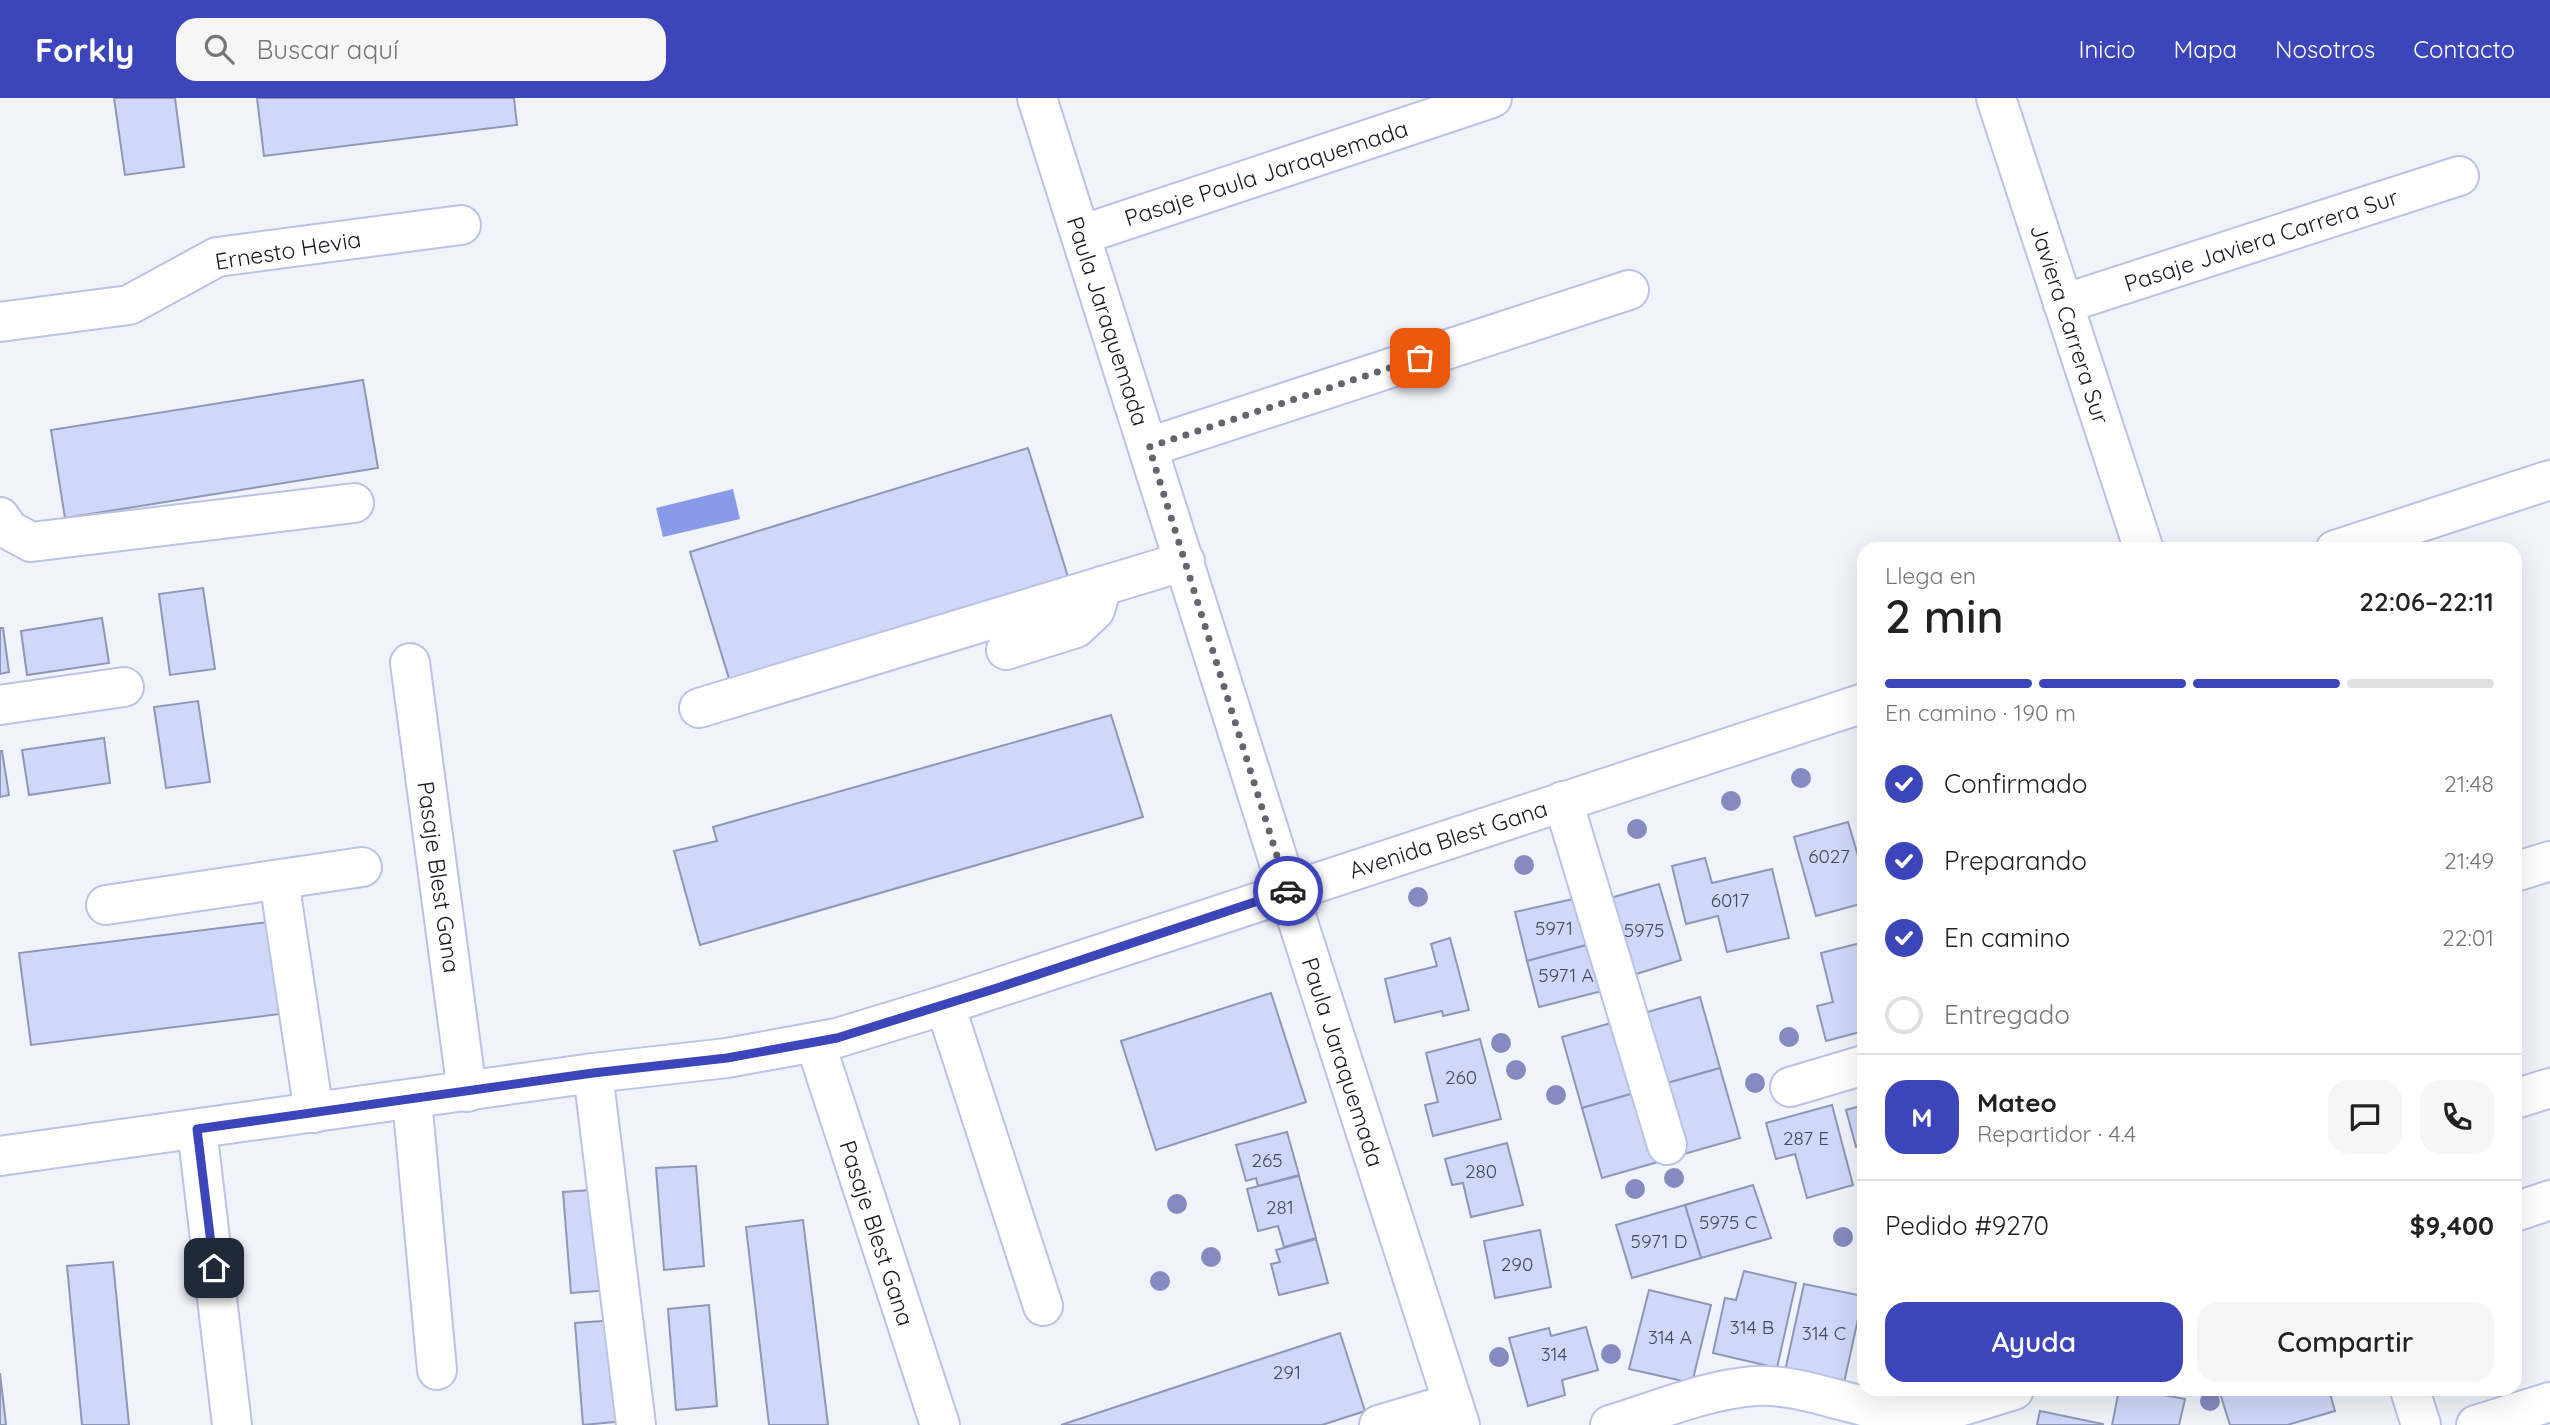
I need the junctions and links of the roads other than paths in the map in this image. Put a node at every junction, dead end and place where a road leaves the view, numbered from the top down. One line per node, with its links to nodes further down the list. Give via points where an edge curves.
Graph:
1 (1037, 98): 6 (street, Paula Jaraquemada)
2 (1492, 98): 6 (street, Pasaje Paula Jaraquemada)
3 (1996, 98): 8 (street, Javiera Carrera Sur)
4 (2459, 176): 8 (street, Pasaje Javiera Carrera Sur)
5 (461, 225): 9 (street, Ernesto Hevia, via 217,257 129,305)
6 (1080, 234): 10 (street, Paula Jaraquemada)
7 (1629, 289): 10 (street)
8 (2063, 304): 14 (street, Javiera Carrera Sur)
9 (0, 322)
10 (1149, 447): 16 (street, Paula Jaraquemada)
11 (2550, 480): 15 (street)
12 (354, 503): 13 (street, via 31,542 9,530)
13 (0, 517)
14 (2141, 542)
15 (2360, 542)
16 (1185, 561): 17 (street); 29 (street, Paula Jaraquemada)
17 (1102, 586): 18 (street, via 1096,610 1076,628); 23 (street)
18 (1006, 650)
19 (410, 663): 37 (street, Pasaje Blest Gana)
20 (124, 687): 21 (street)
21 (0, 705)
22 (1857, 705): 24 (street, Avenida Blest Gana)
23 (699, 708)
24 (1563, 801): 29 (street, Avenida Blest Gana); 42 (street)
25 (2550, 862): 27 (street)
26 (362, 867): 28 (street)
27 (2522, 870)
28 (279, 880): 30 (street); 40 (street)
29 (1288, 891): 31 (street, Avenida Blest Gana); 52 (street, Paula Jaraquemada)
30 (106, 905)
31 (945, 1005): 32 (street, Avenida Blest Gana); 46 (street)
32 (815, 1042): 34 (street, Avenida Blest Gana, via 727,1058); 55 (street, Pasaje Blest Gana)
33 (1857, 1067): 35 (street)
34 (593, 1073): 37 (street, Avenida Blest Gana); 54 (street)
35 (1790, 1087)
36 (2550, 1088): 38 (street)
37 (467, 1092): 39 (street, Avenida Blest Gana)
38 (2522, 1096)
39 (412, 1099): 40 (street, Avenida Blest Gana); 47 (street)
40 (314, 1113): 41 (street, Avenida Blest Gana)
41 (197, 1129): 43 (street, Avenida Blest Gana); 53 (street)
42 (1667, 1145)
43 (0, 1156)
44 (2550, 1200): 45 (street)
45 (2522, 1210)
46 (1043, 1306)
47 (437, 1370)
48 (1970, 1396): 50 (street)
49 (2412, 1396): 58 (street)
50 (1940, 1400): 57 (street, via 1897,1413 1756,1386 1716,1392)
51 (2550, 1402): 59 (street)
52 (1456, 1414): 56 (street)
53 (232, 1425)
54 (636, 1425)
55 (940, 1425)
56 (1378, 1425)
57 (1610, 1425)
58 (2421, 1425)
59 (2476, 1425)

